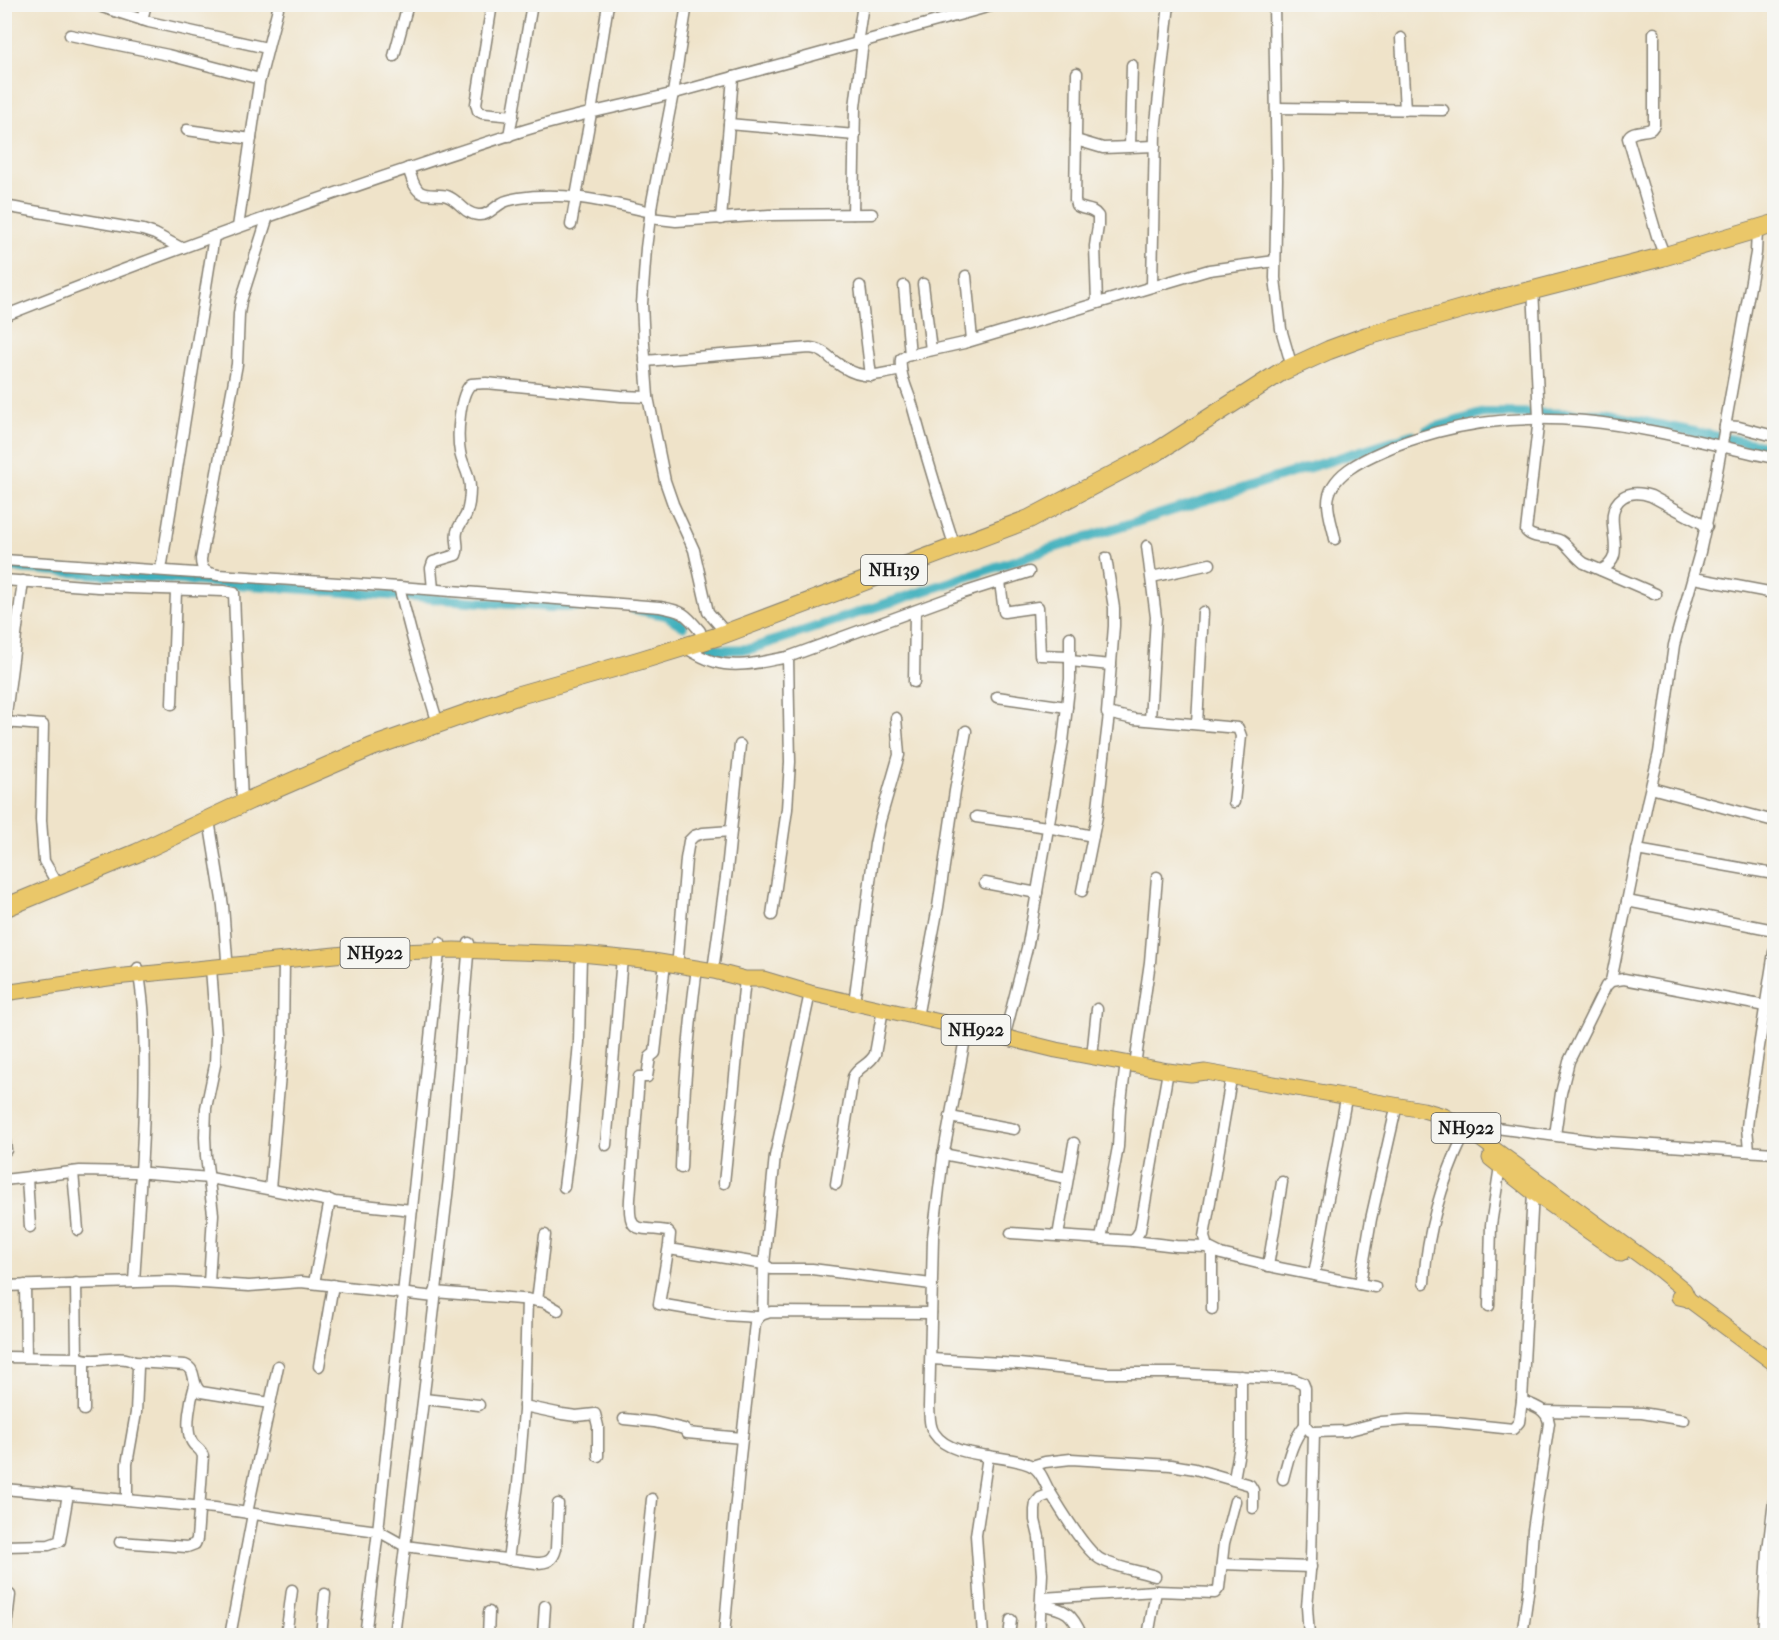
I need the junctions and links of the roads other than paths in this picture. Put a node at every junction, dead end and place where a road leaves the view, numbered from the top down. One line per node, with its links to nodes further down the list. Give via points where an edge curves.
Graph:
1 (146, 4): 13 (street)
2 (279, 4): 18 (street)
3 (408, 4): 19 (street)
4 (492, 4): 29 (street, via 476,104 482,113)
5 (532, 4): 29 (street)
6 (608, 4): 28 (street)
7 (687, 4): 24 (street)
8 (863, 4): 17 (street)
9 (998, 4): 17 (street)
10 (1169, 4): 36 (street)
11 (1274, 4): 25 (street)
12 (102, 7): 13 (street)
13 (142, 20): 18 (street)
14 (1654, 33): 53 (street, via 1654,125 1628,138)
15 (70, 35): 23 (street)
16 (1401, 38): 26 (street)
17 (860, 43): 22 (street); 33 (street)
18 (267, 48): 23 (street)
19 (394, 56)
20 (1132, 65): 37 (street)
21 (1077, 73): 35 (street)
22 (733, 77): 24 (street); 30 (street)
23 (260, 79): 34 (street)
24 (673, 93): 28 (street); 43 (street)
25 (1276, 108): 26 (street); 54 (street)
26 (1405, 110): 27 (street)
27 (1443, 110)
28 (591, 113): 32 (street); 39 (street)
29 (513, 116): 32 (street)
30 (729, 124): 33 (street); 46 (street)
31 (187, 130): 34 (street)
32 (509, 135): 38 (street)
33 (855, 135): 41 (street)
34 (250, 139): 49 (street)
35 (1076, 140): 37 (street, via 1103,148); 61 (street, via 1076,205 1098,216)
36 (1155, 146): 37 (street); 59 (street)
37 (1130, 147)
38 (408, 168): 39 (street, via 417,190 448,196 475,215 489,213 501,203 517,198); 45 (street)
39 (575, 197): 43 (street); 48 (street)
40 (4, 206): 52 (street, via 143,230)
41 (853, 214): 42 (street); 46 (street)
42 (872, 214)
43 (650, 215): 46 (street, via 676,221); 66 (street, via 642,304)
44 (1774, 215): 53 (highway, NH139)
45 (268, 216): 49 (street); 86 (street, via 239,314 237,364 201,559 201,566)
46 (721, 219)
47 (1774, 224): 50 (highway, NH139)
48 (571, 225)
49 (238, 227): 51 (street)
50 (1756, 230): 60 (highway, NH139, via 1662,257); 72 (street, via 1756,253)
51 (214, 236): 52 (street); 83 (street)
52 (181, 248): 62 (street)
53 (1662, 249): 60 (highway, NH139)
54 (1275, 261): 59 (street, via 1209,270); 67 (street, via 1281,329)
55 (966, 276): 63 (street)
56 (923, 284): 64 (street)
57 (860, 286): 69 (street)
58 (904, 286): 65 (street)
59 (1152, 286): 61 (street)
60 (1533, 286): 67 (highway, NH139, via 1367,327 1324,342); 71 (street)
61 (1097, 302): 63 (street)
62 (4, 316)
63 (972, 340): 64 (street)
64 (931, 350): 65 (street)
65 (910, 355): 68 (street, via 901,359)
66 (645, 361): 69 (street, via 810,348 822,350 861,376); 70 (street)
67 (1290, 362): 77 (highway, NH139, via 1067,489); 101 (highway, NH139, via 1158,451 1029,519)
68 (901, 370): 69 (street); 77 (street)
69 (871, 376)
70 (648, 397): 93 (street, via 471,384 462,404 459,444 470,486 468,507 457,531 456,555 433,562); 101 (street, via 665,481 694,550 708,612)
71 (1539, 418): 74 (street, via 1614,423); 78 (street, via 1467,424 1406,441 1362,461 1338,480 1329,496); 84 (street, via 1526,531 1533,536 1561,540 1578,559)
72 (1725, 426): 73 (street); 74 (street)
73 (1774, 436)
74 (1721, 446): 75 (street); 76 (street)
75 (1774, 458)
76 (1707, 526): 84 (street, via 1651,496 1628,494 1615,507 1614,554); 89 (street)
77 (952, 538): 101 (highway, NH139)
78 (1335, 539)
79 (1148, 546): 88 (street)
80 (1106, 558): 107 (street, via 1114,608)
81 (4, 560): 83 (street)
82 (1210, 564): 88 (street)
83 (161, 570): 86 (street)
84 (1601, 570): 98 (street)
85 (1029, 572): 92 (street)
86 (210, 574): 87 (street)
87 (235, 576): 95 (street); 96 (street)
88 (1152, 577): 115 (street, via 1156,640)
89 (1694, 578): 97 (street); 121 (street, via 1674,645)
90 (4, 580): 91 (street)
91 (23, 581): 94 (street); 116 (street)
92 (1000, 582): 99 (street); 106 (street, via 1004,612 1038,607 1040,655)
93 (433, 589): 95 (street); 102 (street, via 660,607 686,614)
94 (176, 591): 96 (street); 110 (street)
95 (400, 591): 112 (street)
96 (234, 593): 122 (street)
97 (1774, 593)
98 (1656, 594)
99 (915, 611): 105 (street); 108 (street)
100 (1203, 612): 117 (street)
101 (722, 628): 102 (highway, NH139); 104 (highway, NH139)
102 (700, 631): 112 (highway, NH139)
103 (1070, 637): 106 (street)
104 (684, 647): 105 (street, via 718,663); 118 (highway, NH139)
105 (788, 657): 140 (street, via 787,809)
106 (1070, 658): 107 (street); 111 (street)
107 (1111, 665): 113 (street)
108 (914, 682)
109 (997, 698): 111 (street)
110 (172, 704)
111 (1067, 707): 127 (street)
112 (435, 714): 118 (highway, NH139)
113 (1109, 714): 115 (street); 129 (street)
114 (896, 718): 160 (street, via 899,755 875,843)
115 (1150, 720): 117 (street)
116 (5, 722): 133 (street, via 43,724 41,820 44,861)
117 (1197, 724): 123 (street, via 1235,726 1240,730)
118 (402, 731): 122 (highway, NH139, via 354,745)
119 (966, 731): 164 (street)
120 (740, 745): 128 (street)
121 (1651, 788): 126 (street); 130 (street)
122 (242, 799): 125 (highway, NH139); 133 (highway, NH139)
123 (1234, 802)
124 (976, 817): 127 (street)
125 (209, 820): 139 (highway, NH139); 146 (street)
126 (1774, 821)
127 (1047, 827): 129 (street); 136 (street)
128 (731, 831): 148 (street, via 703,832 689,840); 150 (street)
129 (1093, 836): 135 (street)
130 (1637, 850): 131 (street); 138 (street)
131 (1774, 874)
132 (1157, 877): 168 (street, via 1150,962)
133 (54, 878): 137 (highway, NH139)
134 (985, 883): 136 (street)
135 (1082, 891)
136 (1037, 893): 166 (street)
137 (4, 899)
138 (1627, 901): 141 (street); 156 (street)
139 (4, 908)
140 (772, 915)
141 (1774, 930)
142 (468, 946): 143 (main road); 145 (main road); 148 (main road, via 582,946 655,953); 225 (street)
143 (440, 947): 146 (main road, via 344,946); 149 (main road, NH922); 200 (street)
144 (1774, 952): 161 (street)
145 (581, 954): 147 (main road); 196 (street, via 578,1053)
146 (227, 958): 153 (main road)
147 (622, 958): 148 (main road); 180 (street)
148 (671, 960): 150 (main road); 152 (main road); 209 (street, via 655,1053 650,1057 647,1077 639,1077 629,1211 632,1224 638,1228 667,1231)
149 (284, 961): 151 (main road, NH922); 197 (street)
150 (714, 963): 155 (main road, via 749,970)
151 (212, 968): 153 (main road, NH922); 190 (street, via 215,1065 206,1108)
152 (697, 968): 154 (main road); 186 (street, via 685,1071)
153 (139, 971): 157 (main road, via 114,969); 158 (main road, NH922); 188 (street, via 144,1027)
154 (745, 979): 155 (main road); 194 (street)
155 (763, 979): 159 (main road, NH922)
156 (1611, 981): 161 (street, via 1624,979); 177 (street, via 1569,1061)
157 (4, 985)
158 (4, 993)
159 (810, 993): 160 (main road, NH922); 210 (street, via 775,1156)
160 (854, 1003): 162 (main road, NH922)
161 (1765, 1006): 182 (street, via 1749,1110)
162 (883, 1009): 164 (main road, NH922); 195 (street, via 872,1061 853,1077)
163 (1097, 1010): 167 (street)
164 (917, 1017): 165 (main road, NH922)
165 (968, 1028): 166 (main road, NH922); 174 (street)
166 (1004, 1038): 167 (main road, NH922)
167 (1092, 1057): 168 (main road, NH922)
168 (1130, 1064): 169 (main road, NH922); 206 (street)
169 (1168, 1071): 170 (main road, NH922); 207 (street, via 1140,1231)
170 (1191, 1074): 171 (main road); 176 (main road, NH922, via 1205,1072 1423,1110 1444,1116)
171 (1230, 1085): 172 (main road); 208 (street, via 1204,1237)
172 (1345, 1104): 173 (main road); 212 (street)
173 (1395, 1113): 176 (main road, via 1420,1117); 219 (street)
174 (950, 1117): 175 (street); 184 (street)
175 (1014, 1129)
176 (1465, 1133): 177 (street, via 1482,1126); 185 (main road); 216 (street, via 1432,1218); 226 (main road, NH922, via 1661,1271 1684,1290)
177 (1555, 1135): 182 (street)
178 (4, 1136): 181 (street)
179 (1074, 1143): 191 (street)
180 (606, 1145)
181 (6, 1149)
182 (1749, 1151): 183 (street)
183 (1774, 1153)
184 (943, 1154): 191 (street); 218 (street)
185 (1500, 1166): 198 (main road); 228 (street, via 1491,1225)
186 (681, 1168)
187 (73, 1172): 188 (street); 189 (street); 202 (street)
188 (142, 1172): 190 (street); 213 (street)
189 (27, 1178): 192 (street); 201 (street)
190 (210, 1178): 197 (street); 217 (street, via 213,1240)
191 (1067, 1178): 205 (street)
192 (4, 1180)
193 (1282, 1182): 211 (street)
194 (724, 1183)
195 (836, 1184)
196 (564, 1187)
197 (270, 1189): 199 (street)
198 (1533, 1192): 226 (main road, via 1678,1296); 245 (street)
199 (330, 1200): 200 (street); 215 (street)
200 (412, 1210): 224 (street)
201 (30, 1227)
202 (78, 1230)
203 (1011, 1233): 205 (street)
204 (545, 1235): 227 (street)
205 (1058, 1236): 206 (street)
206 (1101, 1239): 207 (street)
207 (1132, 1241): 208 (street)
208 (1209, 1249): 211 (street); 229 (street)
209 (669, 1250): 210 (street); 232 (street, via 659,1304 713,1314)
210 (764, 1264): 218 (street, via 771,1269 812,1269); 232 (street)
211 (1268, 1266): 212 (street)
212 (1314, 1275): 219 (street)
213 (134, 1282): 214 (street); 217 (street)
214 (76, 1283): 220 (street); 236 (street, via 76,1352)
215 (314, 1283): 217 (street); 221 (street)
216 (1424, 1283)
217 (209, 1284)
218 (931, 1284): 231 (street)
219 (1360, 1284): 223 (street)
220 (25, 1285): 222 (street); 235 (street)
221 (333, 1285): 224 (street); 241 (street)
222 (4, 1286)
223 (1375, 1287)
224 (403, 1293): 225 (street); 271 (street)
225 (435, 1295): 227 (street); 244 (street)
226 (1688, 1299): 233 (main road)
227 (532, 1300): 230 (street); 248 (street)
228 (1489, 1306)
229 (1212, 1309)
230 (558, 1310)
231 (931, 1313): 232 (street, via 771,1312); 237 (street)
232 (761, 1316): 254 (street, via 755,1323)
233 (1768, 1355): 239 (main road)
234 (4, 1357): 235 (street)
235 (26, 1357): 236 (street)
236 (81, 1359): 238 (street); 249 (street)
237 (931, 1359): 242 (street, via 1106,1372); 256 (street, via 929,1407 933,1432 957,1449)
238 (135, 1362): 243 (street, via 190,1366); 263 (street, via 138,1391 128,1453)
239 (1774, 1363)
240 (278, 1366): 246 (street)
241 (319, 1366)
242 (1241, 1376): 253 (street, via 1303,1383); 258 (street, via 1241,1440)
243 (195, 1384): 246 (street, via 207,1393); 268 (street, via 189,1427 192,1442 203,1456)
244 (424, 1399): 247 (street); 274 (street)
245 (1522, 1401): 250 (street); 253 (street, via 1519,1422 1513,1429 1436,1420 1381,1422 1339,1432)
246 (270, 1403): 270 (street)
247 (479, 1405)
248 (524, 1406): 255 (street, via 569,1415 595,1414); 275 (street)
249 (84, 1410)
250 (1543, 1411): 252 (street, via 1642,1413); 303 (street, via 1549,1423)
251 (624, 1419): 254 (street, via 674,1426 687,1433)
252 (1684, 1420)
253 (1310, 1428): 259 (street, via 1297,1434); 277 (street)
254 (742, 1438): 296 (street)
255 (598, 1456)
256 (988, 1456): 257 (street); 297 (street, via 976,1535)
257 (1032, 1466): 258 (street, via 1071,1460 1171,1465); 262 (street)
258 (1234, 1479): 269 (street, via 1252,1487)
259 (1283, 1479)
260 (4, 1489): 261 (street)
261 (68, 1494): 263 (street); 273 (street, via 60,1541 50,1545)
262 (1051, 1494): 278 (street, via 1093,1555); 283 (street, via 1040,1498 1035,1510)
263 (126, 1498): 268 (street)
264 (652, 1499): 295 (street)
265 (1235, 1501): 276 (street)
266 (1774, 1501): 304 (street)
267 (558, 1504): 275 (street, via 556,1549 551,1560)
268 (200, 1506): 270 (street); 272 (street, via 197,1539 192,1546)
269 (1253, 1508)
270 (250, 1513): 271 (street); 288 (street)
271 (378, 1531): 274 (street); 291 (street)
272 (120, 1542)
273 (4, 1546)
274 (405, 1546): 275 (street); 292 (street)
275 (508, 1560)
276 (1222, 1564): 277 (street); 280 (street, via 1215,1593)
277 (1311, 1567): 302 (street)
278 (1155, 1576)
279 (292, 1590): 289 (street)
280 (1156, 1591): 283 (street); 301 (street)
281 (325, 1594): 290 (street)
282 (10, 1595): 287 (street)
283 (1042, 1602): 299 (street); 300 (street, via 1066,1611)
284 (545, 1606): 294 (street)
285 (489, 1612): 293 (street)
286 (1011, 1620): 298 (street)
287 (5, 1635)
288 (230, 1635)
289 (286, 1635)
290 (321, 1635)
291 (365, 1635)
292 (394, 1635)
293 (488, 1635)
294 (543, 1635)
295 (638, 1635)
296 (724, 1635)
297 (983, 1635)
298 (1009, 1635)
299 (1040, 1635)
300 (1082, 1635)
301 (1148, 1635)
302 (1309, 1635)
303 (1522, 1635)
304 (1763, 1635)

